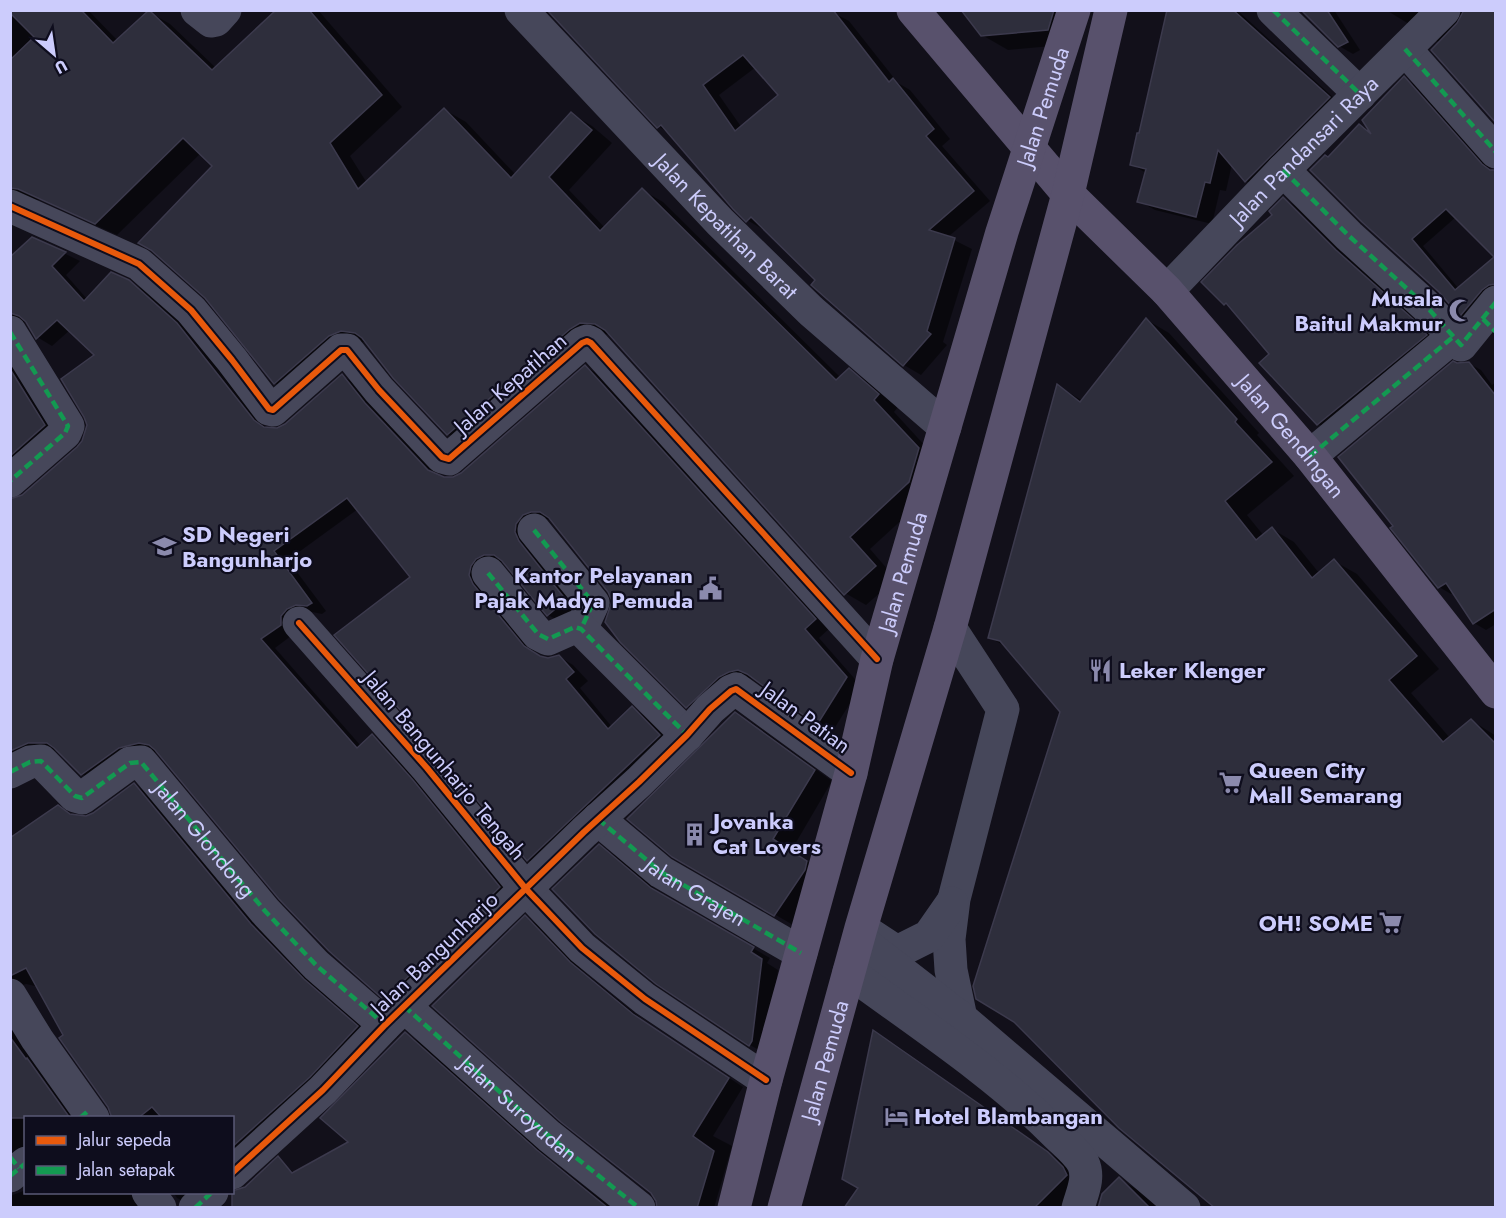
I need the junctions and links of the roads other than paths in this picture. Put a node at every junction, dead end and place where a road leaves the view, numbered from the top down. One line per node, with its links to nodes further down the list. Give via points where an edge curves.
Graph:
1 (197, 10): 2 (street, via 211,21)
2 (225, 10)
3 (521, 10): 22 (street, Jalan Kepatihan Barat, via 720,222 811,311)
4 (913, 10): 12 (main road, Jalan Gendingan)
5 (1074, 10): 11 (main road, Jalan Pemuda)
6 (1111, 10): 16 (main road, Jalan Pemuda)
7 (1273, 10): 10 (street)
8 (1444, 10): 9 (street, Jalan Pandansari Raya)
9 (1405, 49): 10 (street, Jalan Pandansari Raya); 14 (street)
10 (1360, 94): 15 (street, Jalan Pandansari Raya)
11 (1047, 99): 12 (main road, via 1027,116 1015,117 998,111); 13 (main road, Jalan Pemuda)
12 (988, 101): 13 (main road, Jalan Gendingan)
13 (1030, 150): 16 (main road, Jalan Gendingan); 22 (main road, Jalan Pemuda)
14 (1496, 152)
15 (1283, 170): 18 (street, Jalan Pandansari Raya); 21 (street, via 1348,236 1426,306)
16 (1068, 194): 18 (main road, Jalan Gendingan); 28 (main road, Jalan Pemuda)
17 (10, 206): 30 (street, Jalan Kepatihan, via 139,264 191,310 266,407 273,410 341,350 347,350 442,457 449,459 582,343 591,343)
18 (1167, 291): 23 (main road, Jalan Gendingan)
19 (1492, 318): 21 (street, via 1461,345)
20 (10, 332): 24 (street, via 68,426)
21 (1453, 337): 23 (street)
22 (945, 428): 30 (main road, Jalan Pemuda)
23 (1310, 456): 31 (main road, Jalan Gendingan)
24 (10, 481)
25 (534, 530): 29 (street, via 593,603)
26 (488, 573): 29 (street, via 543,638 574,627)
27 (299, 622): 36 (street, Jalan Bangunharjo Tengah, via 428,768)
28 (951, 628): 37 (street, via 1003,709); 38 (main road, Jalan Pemuda)
29 (581, 629): 32 (street)
30 (877, 660): 34 (main road, Jalan Pemuda)
31 (1496, 692)
32 (687, 735): 34 (street, Jalan Patian, via 710,709 736,689); 35 (street, Jalan Bangunharjo)
33 (10, 772): 42 (street, Jalan Glondong, via 41,761 75,796 82,798 130,763 141,762 264,911 316,965)
34 (851, 773): 39 (main road, Jalan Pemuda)
35 (598, 819): 36 (street, Jalan Bangunharjo); 39 (street, Jalan Grajen, via 661,872)
36 (526, 889): 42 (street, Jalan Bangunharjo); 44 (street, Jalan Bangunharjo Tengah, via 608,970)
37 (954, 899): 38 (street, via 929,936 897,952); 43 (street, via 949,939)
38 (860, 934): 40 (main road, Jalan Pemuda); 43 (street)
39 (801, 953): 44 (main road, Jalan Pemuda)
40 (849, 972): 53 (main road, Jalan Pemuda); 54 (street, via 976,1066 1038,1116 1072,1150 1083,1163 1087,1176)
41 (10, 995): 45 (street)
42 (394, 1016): 46 (street, Jalan Bangunharjo, via 323,1090); 51 (street, Jalan Suroyudan)
43 (961, 1018): 55 (street)
44 (766, 1080): 52 (main road, Jalan Pemuda)
45 (87, 1115)
46 (234, 1171)
47 (150, 1194): 49 (street)
48 (210, 1194): 50 (street)
49 (160, 1208)
50 (195, 1208)
51 (639, 1208)
52 (734, 1208)
53 (784, 1208)
54 (1078, 1208)
55 (1184, 1208)

